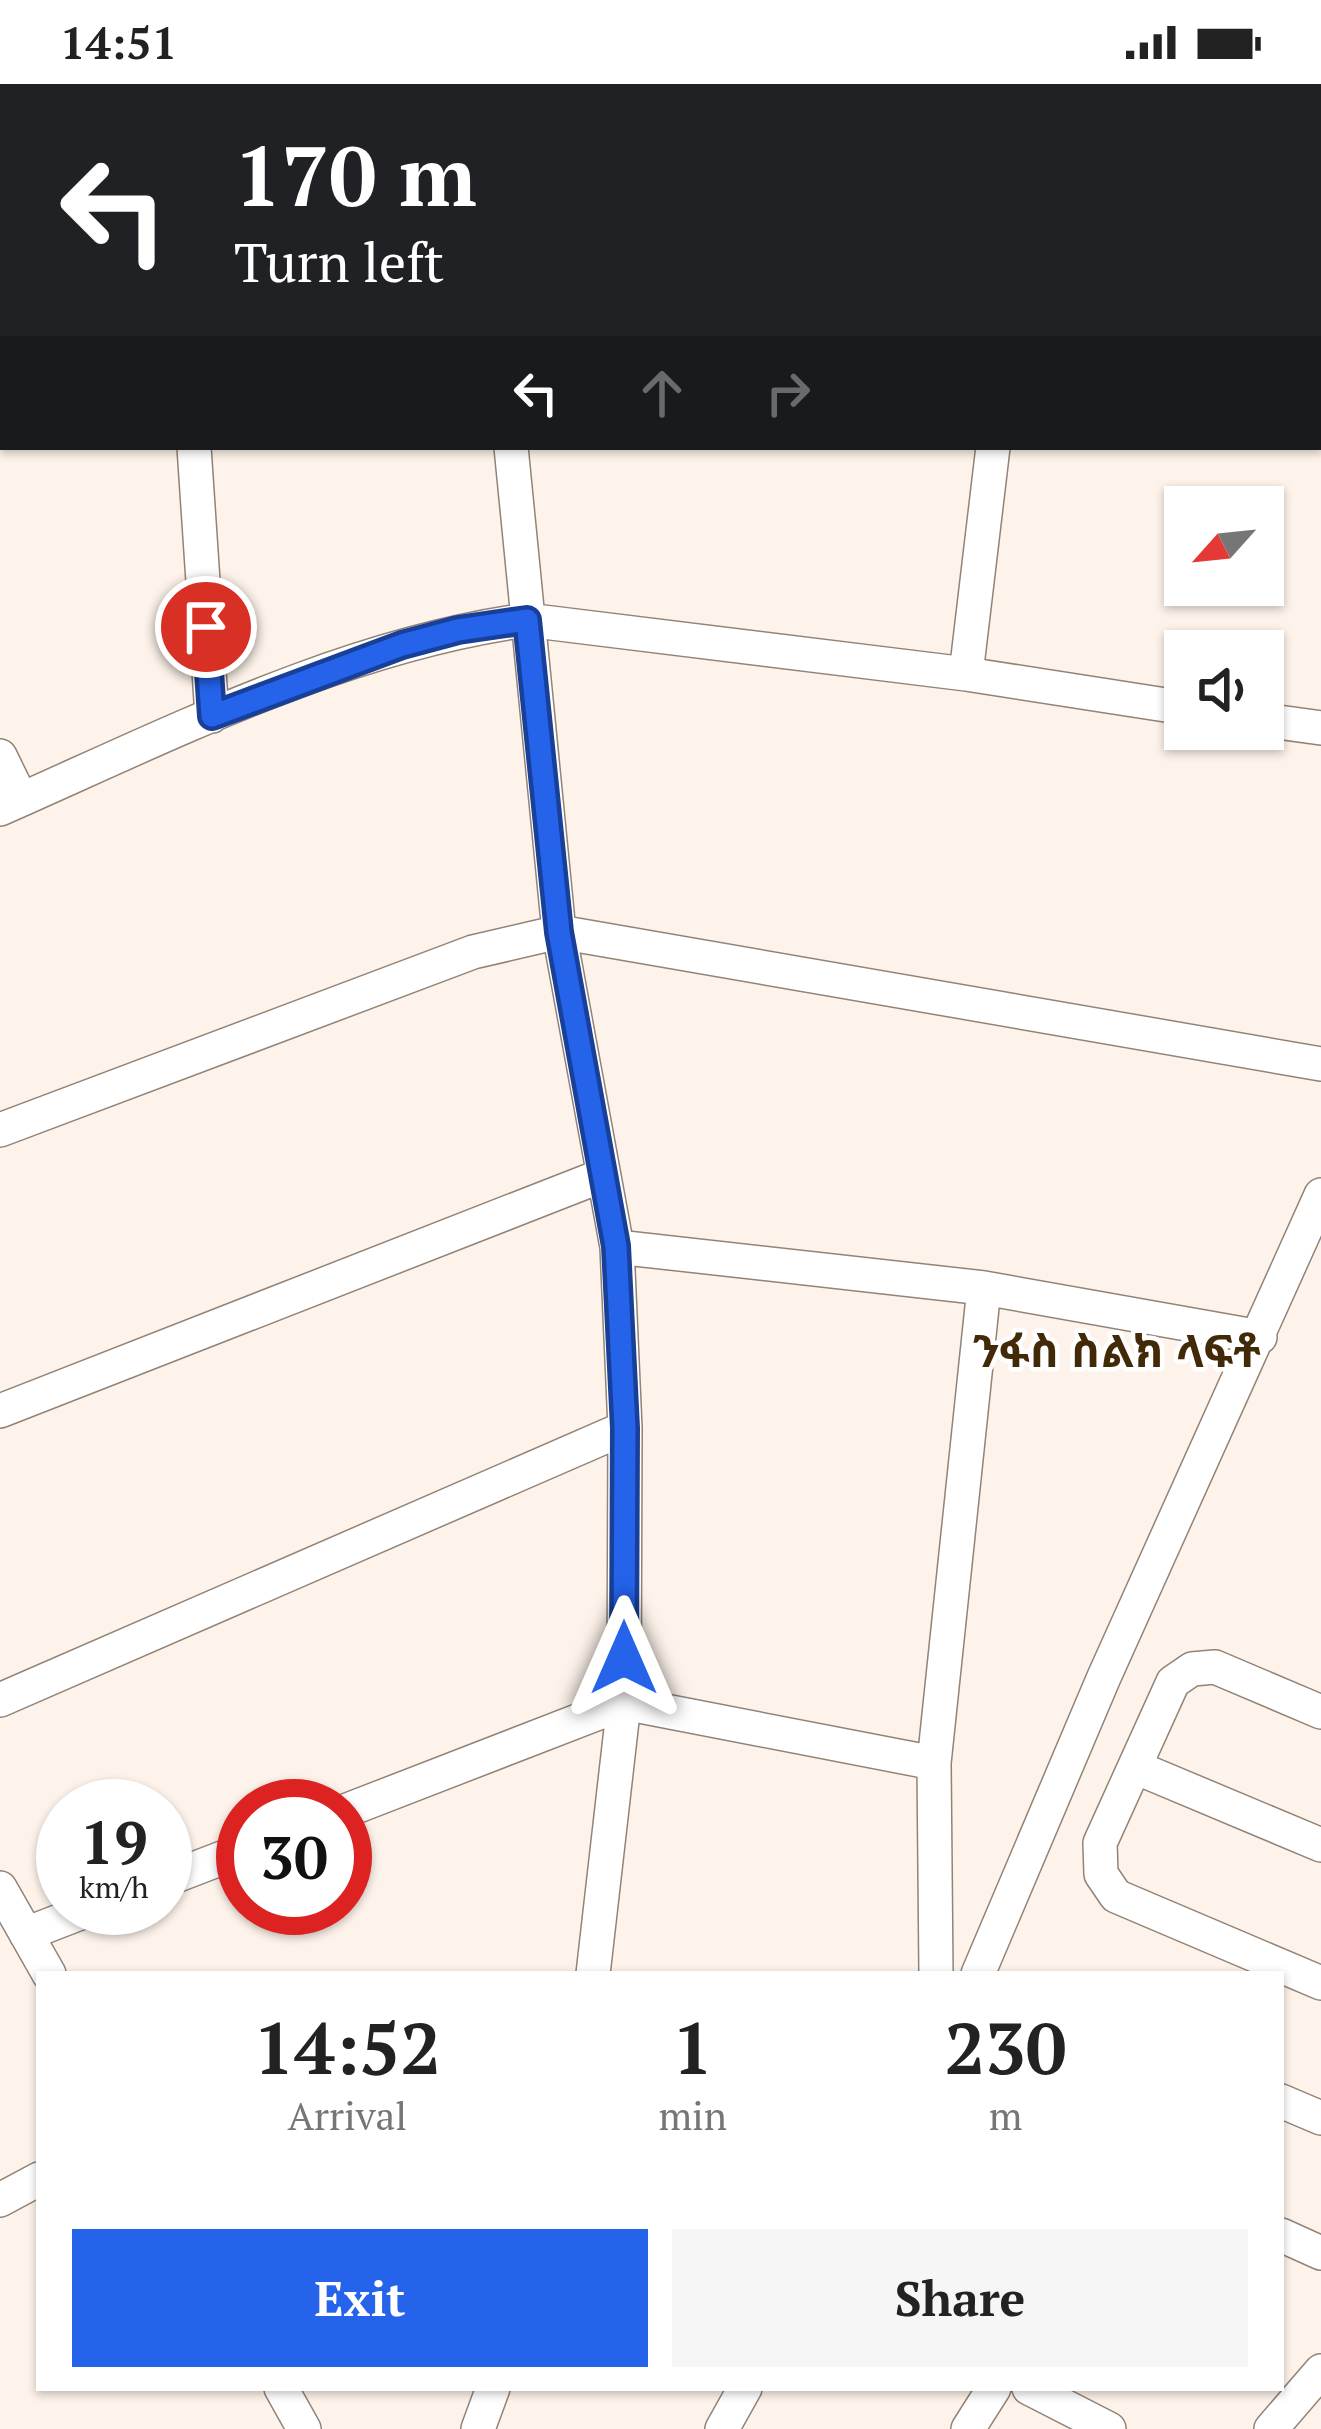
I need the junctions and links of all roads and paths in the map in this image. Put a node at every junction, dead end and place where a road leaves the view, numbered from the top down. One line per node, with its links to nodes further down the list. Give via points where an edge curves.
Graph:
1 (194, 450): 7 (street)
2 (512, 450): 4 (street)
3 (992, 450): 5 (street)
4 (527, 620): 5 (street); 7 (street, via 402,645); 12 (street)
5 (966, 674): 6 (street)
6 (1164, 704)
7 (212, 716): 11 (street)
8 (1284, 722): 9 (street)
9 (1321, 728)
10 (0, 756): 11 (street)
11 (10, 804)
12 (559, 932): 13 (street); 14 (street, via 473,952); 15 (street)
13 (1321, 1064)
14 (0, 1130)
15 (601, 1176): 17 (street); 20 (street)
16 (1321, 1195): 19 (street)
17 (616, 1246): 18 (street); 21 (street)
18 (984, 1288): 19 (street); 25 (street)
19 (1260, 1336): 35 (street, via 1104,1677)
20 (0, 1411)
21 (625, 1428): 22 (street); 23 (street)
22 (0, 1700)
23 (624, 1703): 25 (street); 27 (street); 33 (street)
24 (1321, 1712): 26 (street, via 1215,1667 1192,1669 1173,1682)
25 (934, 1763): 34 (street)
26 (1135, 1766): 28 (street); 36 (street, via 1100,1843 1101,1874 1116,1896)
27 (372, 1801)
28 (1321, 1845)
29 (0, 1888): 31 (street)
30 (36, 1930): 31 (street)
31 (26, 1934): 32 (street)
32 (47, 1971)
33 (592, 1971)
34 (936, 1971)
35 (985, 1971)
36 (1321, 1983)
37 (1284, 2102): 38 (street)
38 (1321, 2117)
39 (36, 2181): 40 (street)
40 (0, 2200)
41 (1284, 2236): 42 (street)
42 (1321, 2253)
43 (1321, 2371): 54 (street)
44 (282, 2391): 49 (street)
45 (492, 2391): 50 (street)
46 (743, 2391): 51 (street)
47 (992, 2391): 52 (street)
48 (1035, 2391): 53 (street)
49 (304, 2429)
50 (478, 2429)
51 (722, 2429)
52 (968, 2429)
53 (1108, 2429)
54 (1271, 2429)

